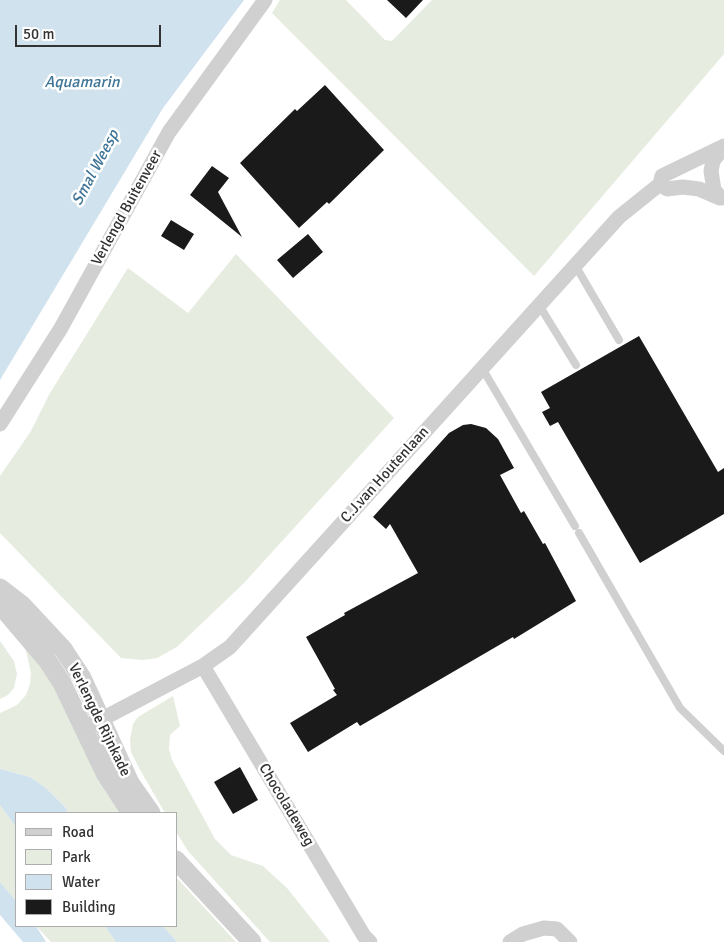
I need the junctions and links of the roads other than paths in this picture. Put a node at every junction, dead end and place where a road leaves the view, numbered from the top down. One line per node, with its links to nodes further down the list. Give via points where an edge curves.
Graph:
1 (265, 0): 10 (street, Verlengd Buitenveer, via 168,132 61,328)
2 (724, 146): 3 (street, C.J.van Houtenlaan, via 662,176); 4 (street, via 713,161 711,171 711,181)
3 (660, 184): 4 (street, via 667,189 699,189); 5 (street, C.J.van Houtenlaan, via 618,217)
4 (722, 199)
5 (575, 265): 6 (street, C.J.van Houtenlaan); 7 (lane)
6 (539, 305): 8 (lane); 9 (street, C.J.van Houtenlaan)
7 (619, 340)
8 (576, 365)
9 (482, 367): 13 (street, C.J.van Houtenlaan, via 230,646); 16 (lane, via 680,708)
10 (0, 424)
11 (0, 588): 14 (street, Verlengde Rijnkade, via 22,605 63,649 82,678)
12 (0, 606): 15 (street, Verlengde Rijnkade, via 47,660)
13 (203, 666): 14 (street, C.J.van Houtenlaan); 21 (street, Chocoladeweg)
14 (100, 720): 15 (street, C.J.van Houtenlaan); 18 (street, Verlengde Rijnkade, via 130,783)
15 (84, 729): 17 (street, Verlengde Rijnkade, via 105,773)
16 (724, 751)
17 (130, 812)
18 (150, 812)
19 (178, 862): 20 (street)
20 (252, 942)
21 (370, 942)
22 (510, 942): 23 (street, via 544,928 557,929)
23 (570, 942)

